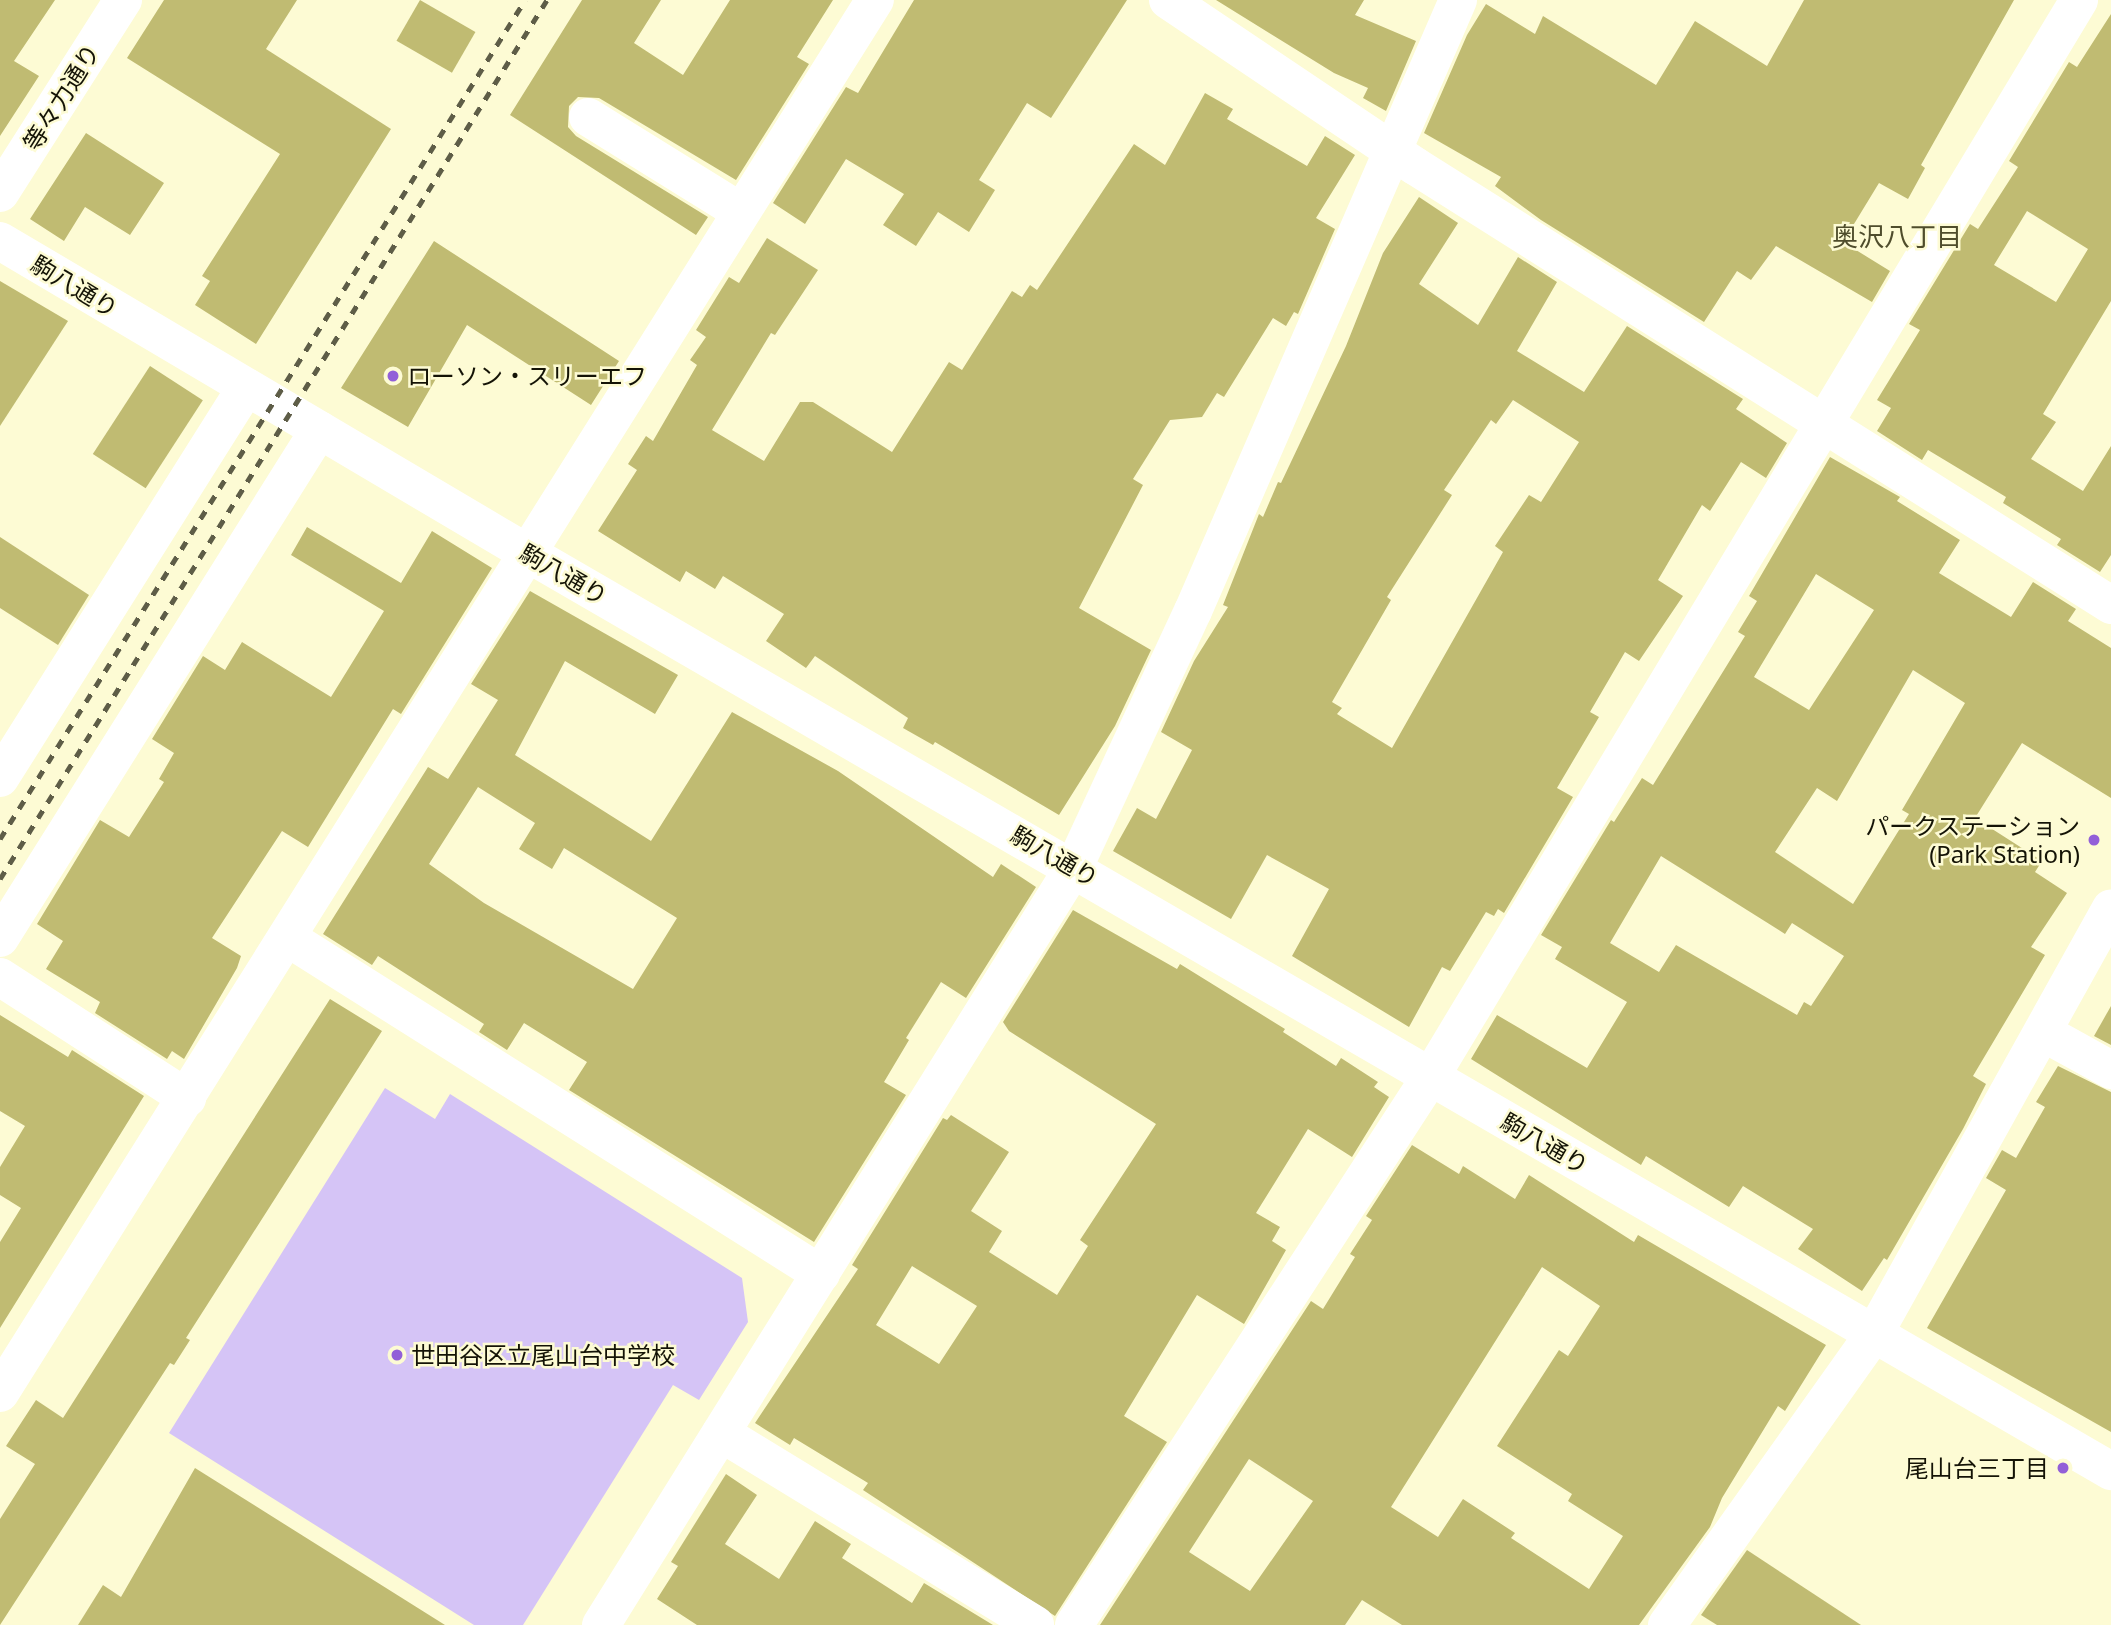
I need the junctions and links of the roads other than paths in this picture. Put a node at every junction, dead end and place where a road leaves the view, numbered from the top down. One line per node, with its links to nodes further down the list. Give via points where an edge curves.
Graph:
1 (123, 0): 8 (street, 等々力通り)
2 (875, 0): 9 (street)
3 (1168, 0): 7 (street)
4 (1458, 0): 7 (street)
5 (2079, 0): 12 (street)
6 (588, 117): 9 (street)
7 (1392, 151): 12 (street); 17 (street, via 1193,611)
8 (0, 193)
9 (741, 212): 14 (street)
10 (0, 241): 11 (street, 駒八通り)
11 (246, 387): 13 (street, 駒八通り); 16 (street)
12 (1823, 425): 15 (street); 24 (street)
13 (319, 430): 14 (street, 駒八通り); 19 (street)
14 (528, 554): 17 (street, 駒八通り); 20 (street)
15 (2111, 605)
16 (0, 778)
17 (1074, 867): 24 (street, 駒八通り); 26 (street)
18 (2111, 909): 22 (street)
19 (0, 938)
20 (288, 938): 25 (street); 26 (street)
21 (0, 977): 25 (street)
22 (2044, 1033): 23 (street); 27 (street)
23 (2111, 1070)
24 (1431, 1076): 27 (street, 駒八通り); 33 (street)
25 (187, 1098): 28 (street)
26 (821, 1274): 29 (street)
27 (1874, 1334): 30 (street, 駒八通り); 34 (street)
28 (0, 1393)
29 (721, 1433): 31 (street); 32 (street)
30 (2111, 1471)
31 (600, 1625)
32 (1035, 1625)
33 (1074, 1625)
34 (1667, 1625)

